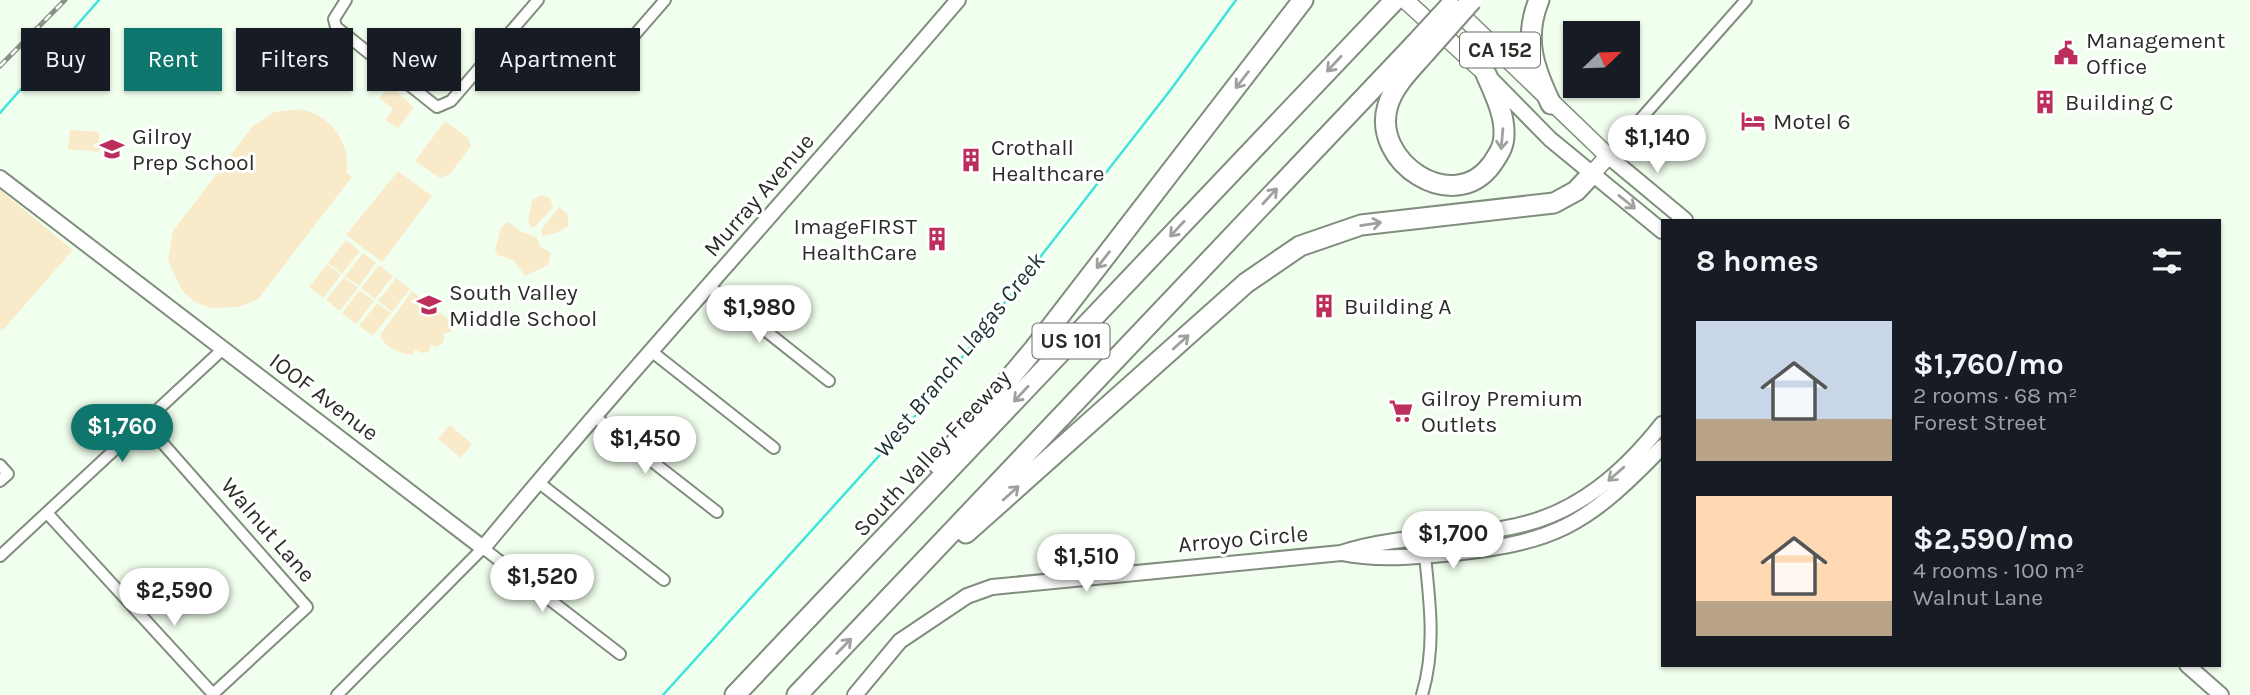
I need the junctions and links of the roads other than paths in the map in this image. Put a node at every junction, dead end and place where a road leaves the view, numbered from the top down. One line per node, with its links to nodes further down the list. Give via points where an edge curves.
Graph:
1 (346, 0): 2 (street, via 334,19 336,27 427,102 440,107 451,101)
2 (538, 0)
3 (665, 0): 13 (street)
4 (958, 0): 22 (street, Murray Avenue)
5 (1395, 0): 43 (highway, South Valley Freeway / US 101, one-way to 43)
6 (1405, 0): 15 (main road)
7 (1446, 0): 16 (main road, CA 152)
8 (1456, 0): 14 (highway, US 101, bridge)
9 (1472, 0): 14 (highway, bridge)
10 (1539, 0): 16 (highway, via 1529,38)
11 (1746, 0): 17 (street)
12 (1300, 2): 43 (highway, one-way to 43, via 1015,373)
13 (640, 29)
14 (1420, 48): 15 (highway, one-way to 14, via 1501,111 1501,151 1475,179 1439,185 1407,167 1391,147 1385,127 1393,94); 40 (highway, US 101, one-way to 14)
15 (1486, 74): 18 (street)
16 (1551, 104): 17 (main road, CA 152)
17 (1608, 156): 18 (main road); 20 (street)
18 (1592, 174): 21 (street, one-way to 21); 40 (highway, one-way to 18, via 956,543 1246,283 1300,246 1379,222 1540,206 1566,198)
19 (0, 177): 23 (street, IOOF Avenue)
20 (1684, 219)
21 (1661, 230)
22 (709, 286): 24 (street, Murray Avenue); 25 (street)
23 (223, 349): 27 (street); 36 (street, IOOF Avenue)
24 (651, 351): 26 (street, Murray Avenue); 29 (street)
25 (829, 381)
26 (594, 416): 33 (street, Murray Avenue); 34 (street)
27 (144, 422): 35 (street); 35 (street, Walnut Lane, via 307,607 213,694)
28 (1661, 425): 37 (street, Arroyo Circle, one-way to 37, via 1640,452 1595,492 1544,518 1516,526 1370,543)
29 (774, 448)
30 (1661, 448): 39 (street, Arroyo Circle, via 1606,503 1561,531 1499,548)
31 (0, 465): 32 (street)
32 (4, 477)
33 (538, 482): 36 (street, Murray Avenue); 41 (street)
34 (717, 512)
35 (47, 513): 38 (street)
36 (483, 548): 42 (street, IOOF Avenue); 45 (street, Murray Avenue)
37 (1341, 553): 39 (street, Arroyo Circle, via 1365,558); 48 (street, Arroyo Circle, via 992,587 967,596 900,641)
38 (0, 556)
39 (1425, 556): 49 (street, via 1433,624)
40 (919, 566): 47 (highway, US 101, one-way to 40)
41 (664, 580)
42 (620, 654)
43 (762, 667): 46 (highway, South Valley Freeway / US 101)
44 (2189, 667): 50 (street)
45 (337, 695)
46 (735, 695)
47 (797, 695)
48 (855, 695)
49 (1422, 695)
50 (2221, 695)

